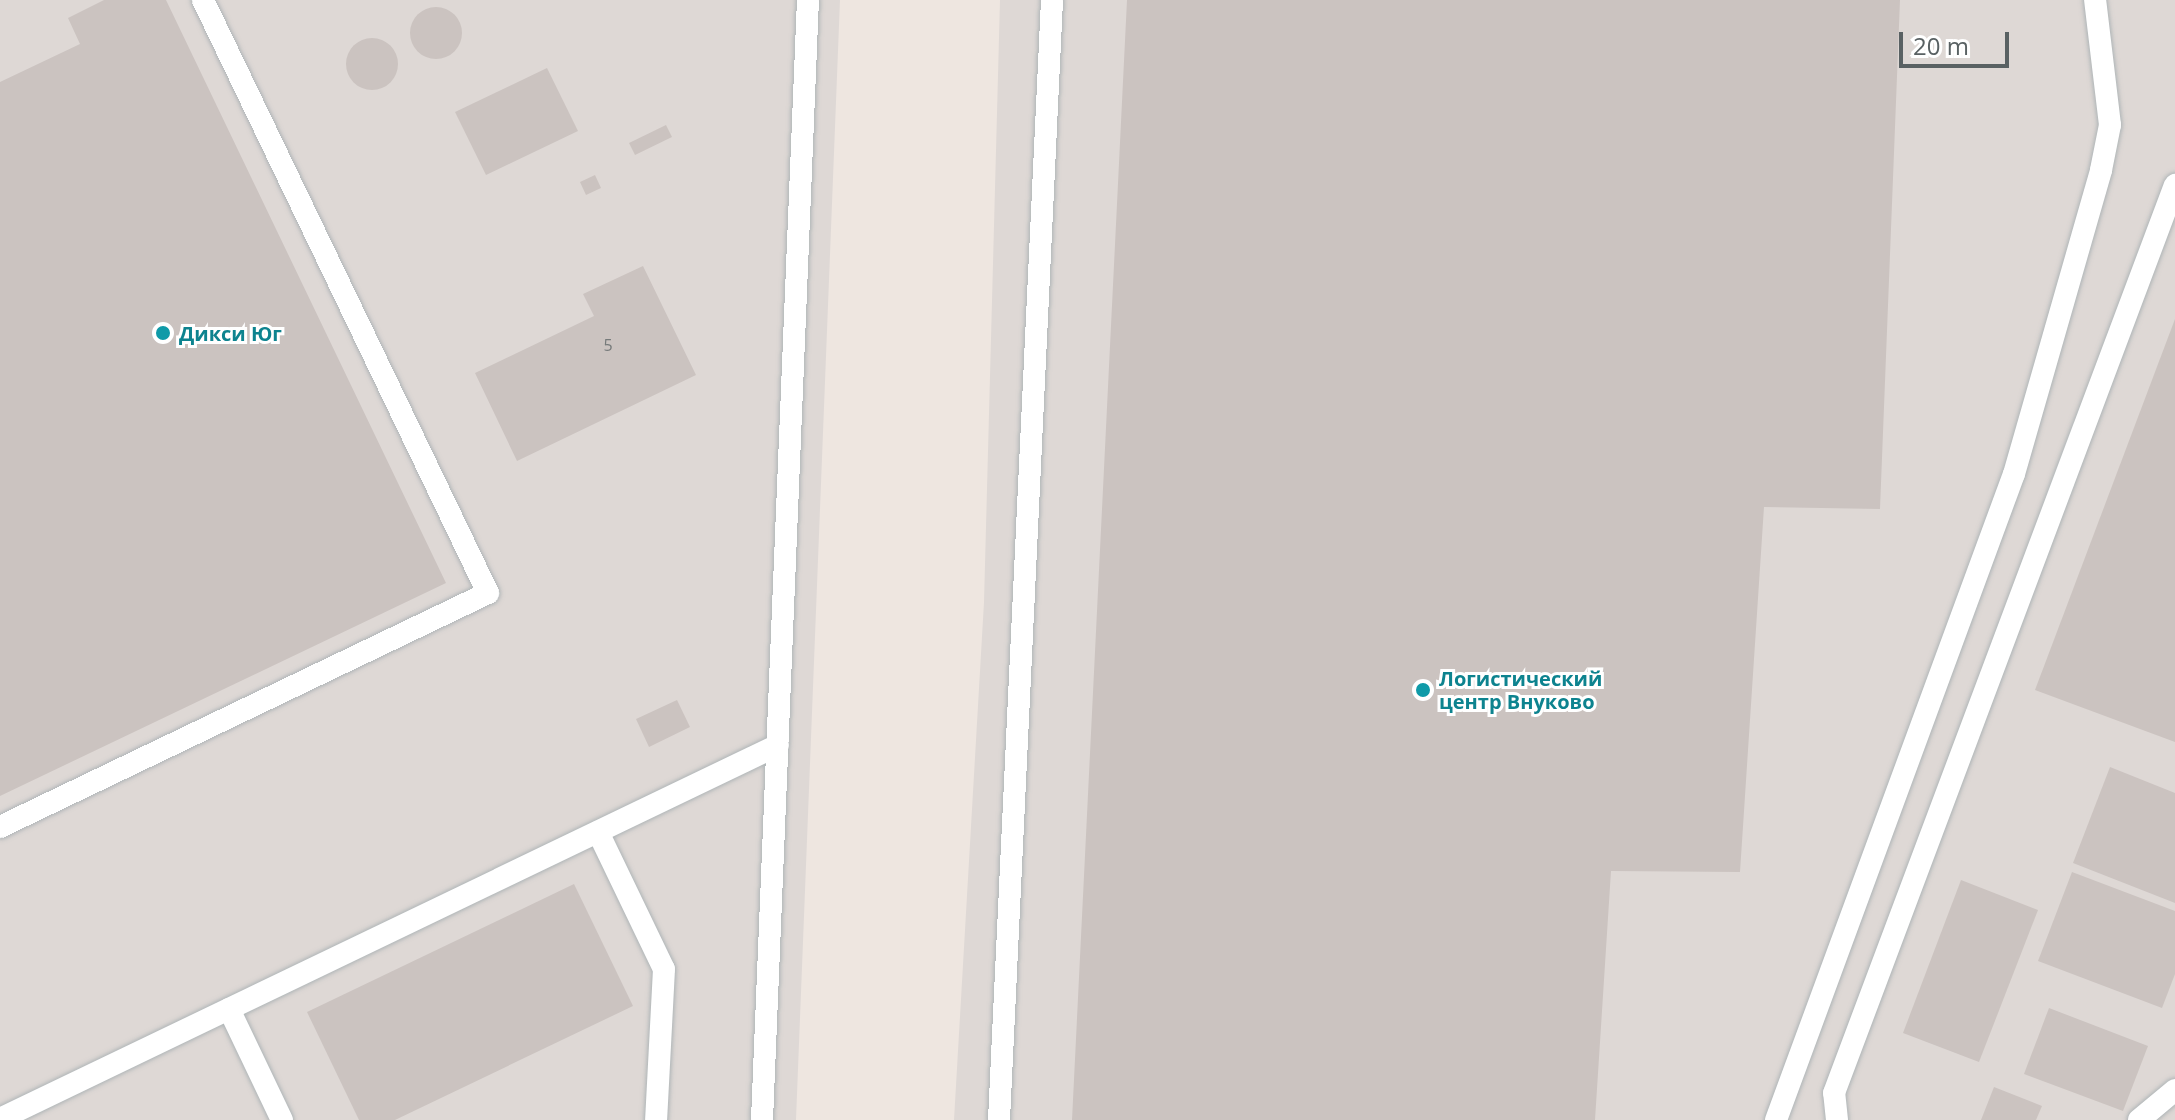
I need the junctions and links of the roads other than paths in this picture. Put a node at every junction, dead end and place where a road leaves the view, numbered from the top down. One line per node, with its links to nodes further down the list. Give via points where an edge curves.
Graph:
1 (203, 0): 7 (lane, via 488,593)
2 (808, 0): 6 (lane)
3 (1052, 0): 15 (lane)
4 (2095, 0): 16 (lane, via 2110,125 2101,170 2014,474)
5 (2175, 185): 17 (lane, via 1834,1093)
6 (778, 745): 8 (lane); 14 (lane)
7 (0, 827)
8 (598, 832): 9 (lane); 13 (lane, via 664,969)
9 (229, 1009): 11 (lane); 12 (lane)
10 (2175, 1090): 18 (lane)
11 (0, 1119)
12 (282, 1120)
13 (656, 1120)
14 (762, 1120)
15 (999, 1120)
16 (1776, 1120)
17 (1837, 1120)
18 (2139, 1120)

